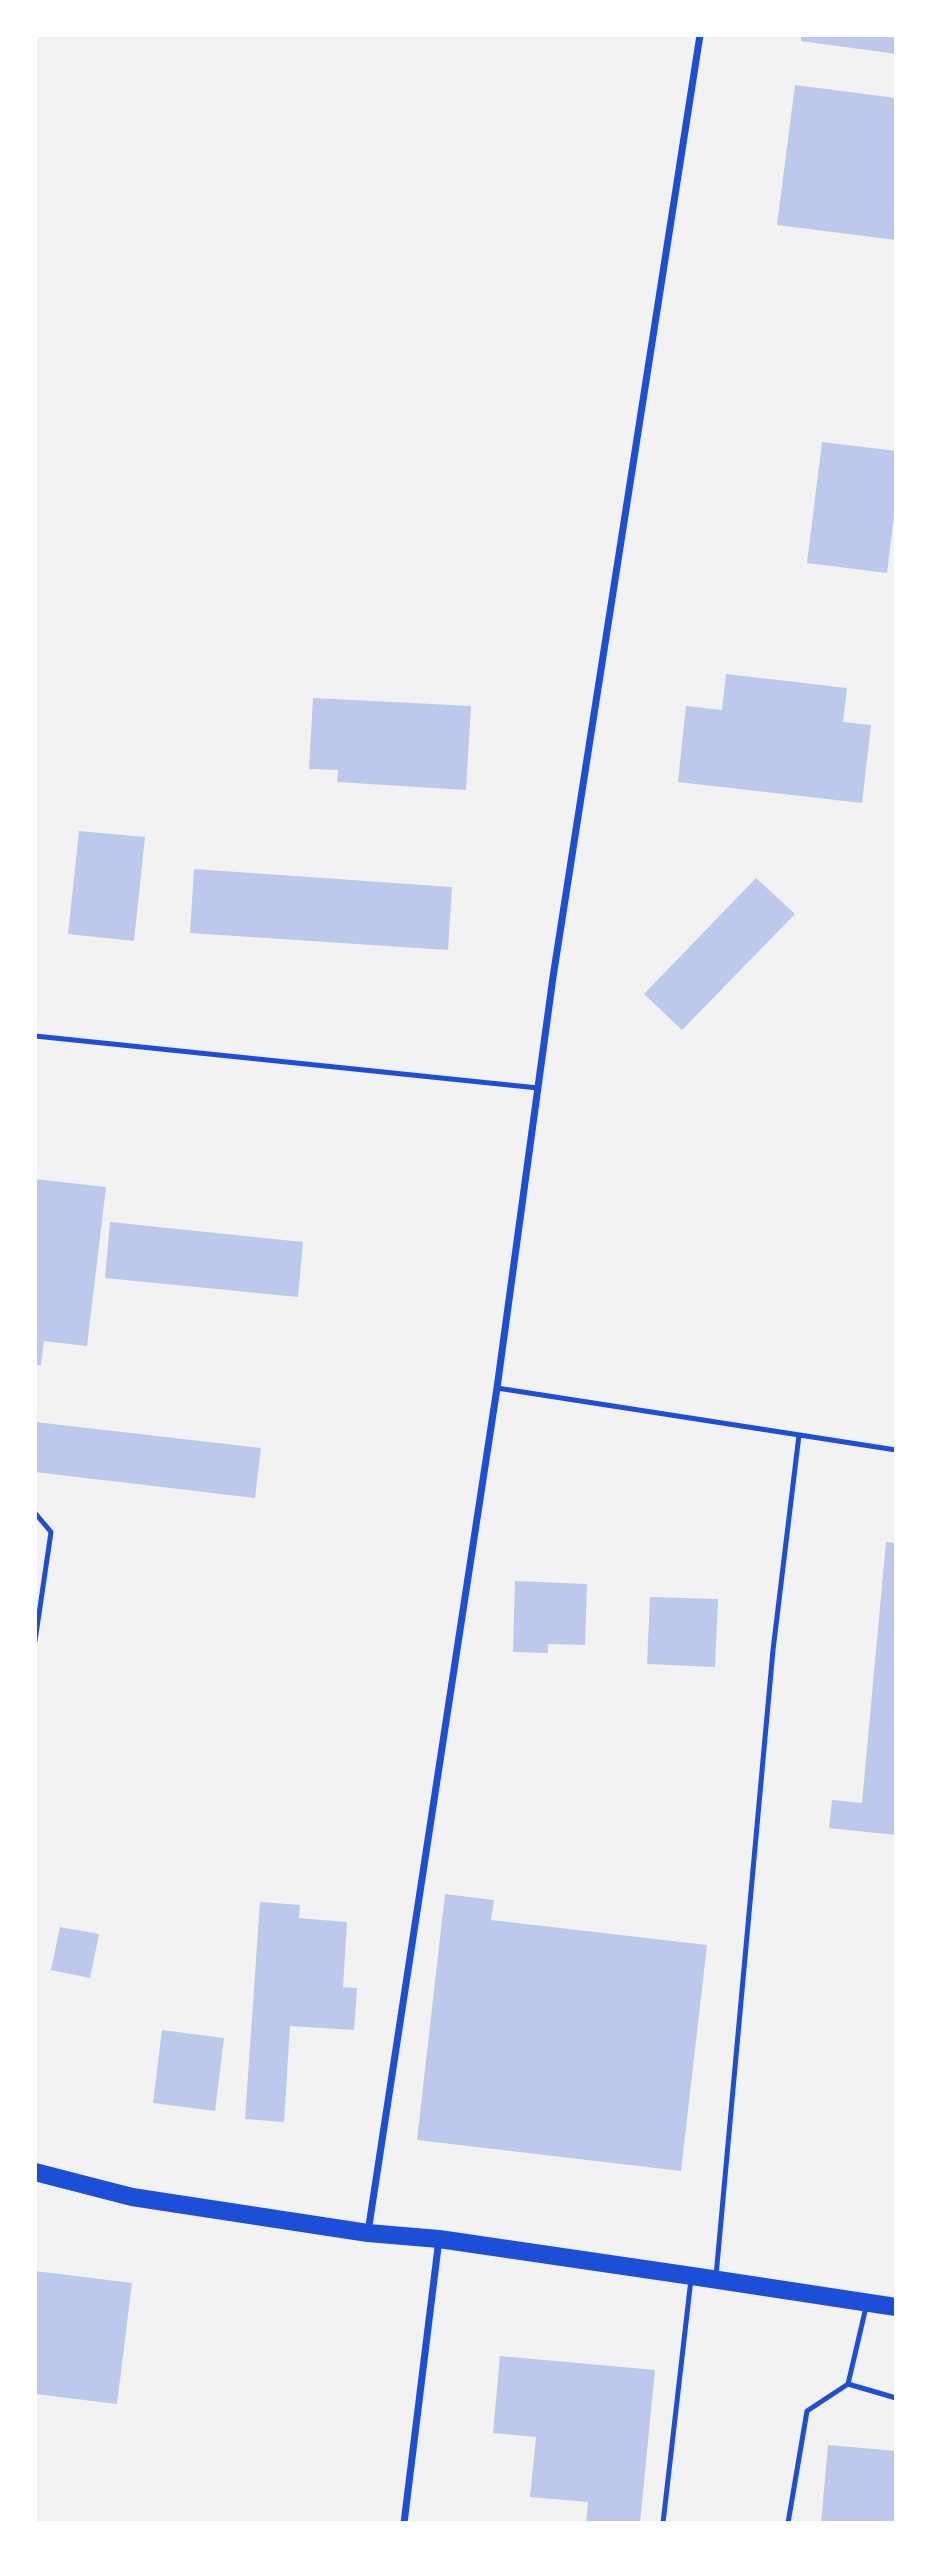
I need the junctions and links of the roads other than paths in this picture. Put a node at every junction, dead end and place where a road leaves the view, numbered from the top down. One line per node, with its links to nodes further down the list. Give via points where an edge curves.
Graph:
1 (700, 35): 3 (street)
2 (35, 1036): 3 (lane)
3 (538, 1088): 4 (street)
4 (497, 1388): 5 (lane); 11 (street)
5 (799, 1435): 6 (lane); 14 (lane, via 773,1650)
6 (896, 1450)
7 (35, 1513): 8 (lane, via 51,1531)
8 (37, 1618): 9 (lane)
9 (35, 1641)
10 (35, 2172): 11 (main road, via 132,2197)
11 (368, 2233): 12 (main road)
12 (439, 2239): 13 (main road); 19 (street)
13 (692, 2276): 14 (main road); 20 (lane)
14 (716, 2279): 15 (main road)
15 (867, 2302): 16 (main road); 17 (lane)
16 (896, 2306)
17 (848, 2384): 18 (lane); 21 (lane, via 807,2412)
18 (896, 2398)
19 (404, 2523)
20 (663, 2523)
21 (788, 2523)

